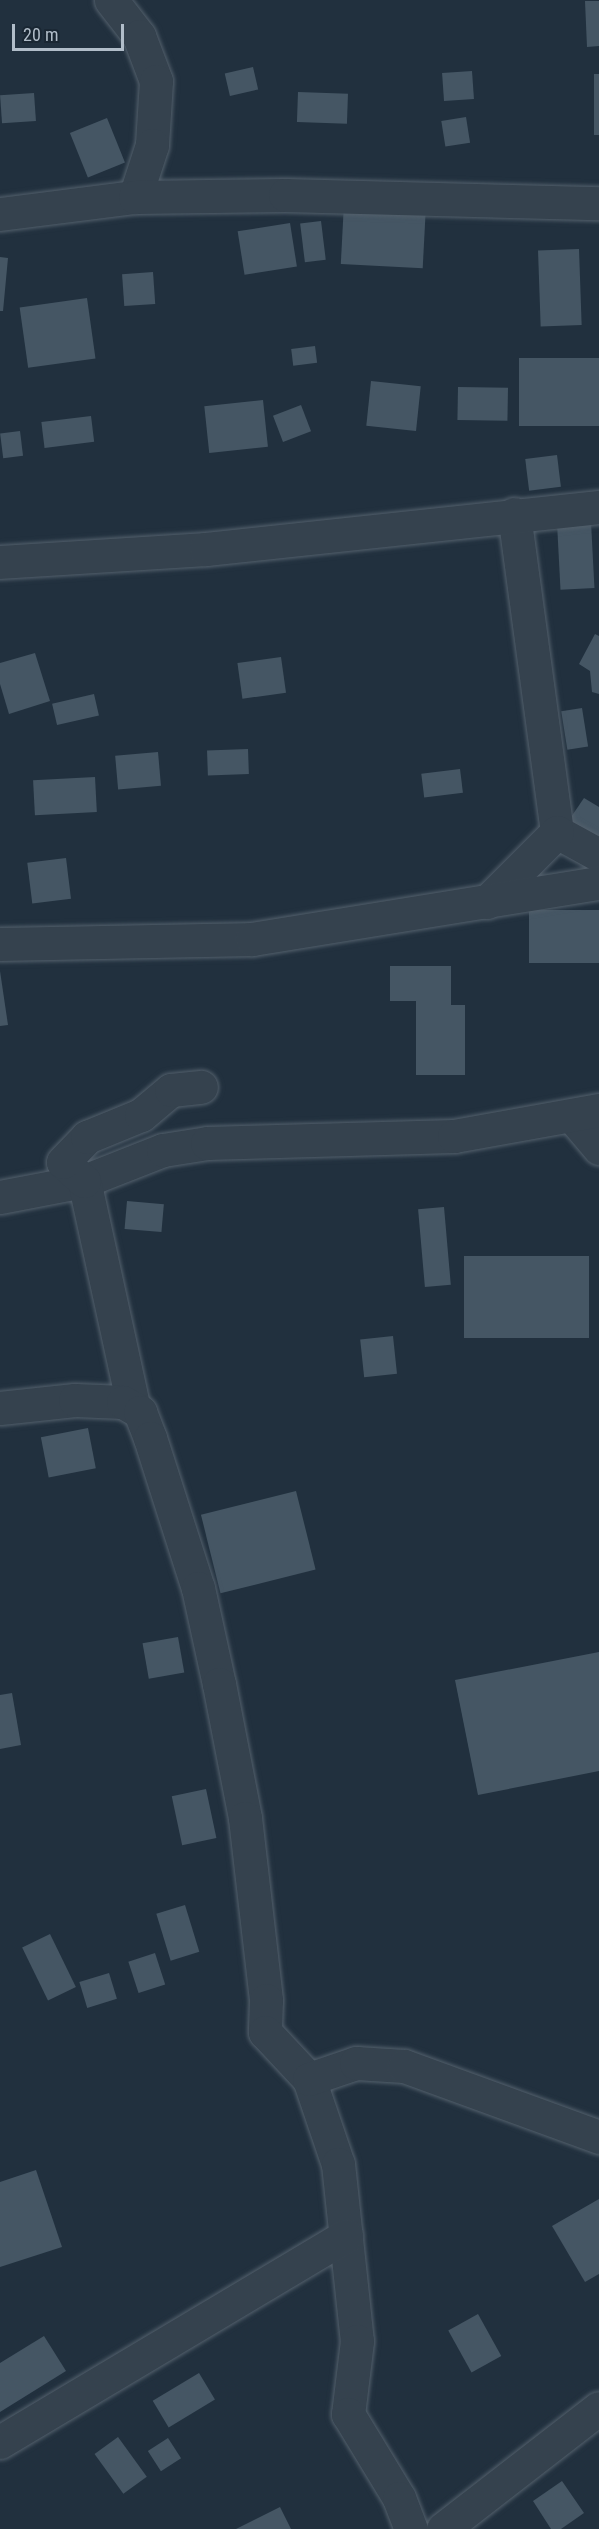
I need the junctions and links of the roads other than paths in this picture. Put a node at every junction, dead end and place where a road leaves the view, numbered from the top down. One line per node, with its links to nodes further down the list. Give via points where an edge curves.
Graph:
1 (111, 0): 2 (street, via 139,36 156,81 152,145)
2 (135, 197): 3 (street, via 285,195); 4 (street)
3 (599, 203)
4 (0, 214)
5 (599, 507): 6 (street)
6 (514, 514): 7 (street, via 206,549); 8 (street)
7 (0, 562)
8 (557, 832): 9 (street); 11 (street)
9 (599, 855)
10 (599, 883): 11 (street)
11 (487, 902): 12 (street, via 252,939)
12 (0, 944)
13 (201, 1088): 16 (street, via 171,1090 141,1115 87,1137 63,1162)
14 (585, 1113): 15 (street); 16 (street, via 454,1136 207,1143 163,1150)
15 (599, 1148)
16 (84, 1181): 17 (street); 18 (street)
17 (0, 1197)
18 (133, 1405): 19 (street, via 113,1400 75,1400); 20 (street, via 140,1412 170,1497 198,1588 219,1684 245,1818 266,2000 265,2032)
19 (0, 1408)
20 (309, 2079): 21 (street, via 356,2063 405,2066); 22 (street, via 338,2164)
21 (599, 2137)
22 (346, 2236): 24 (street); 25 (street, via 357,2341 348,2414 399,2498)
23 (599, 2408): 26 (street)
24 (0, 2442)
25 (411, 2529)
26 (443, 2529)

